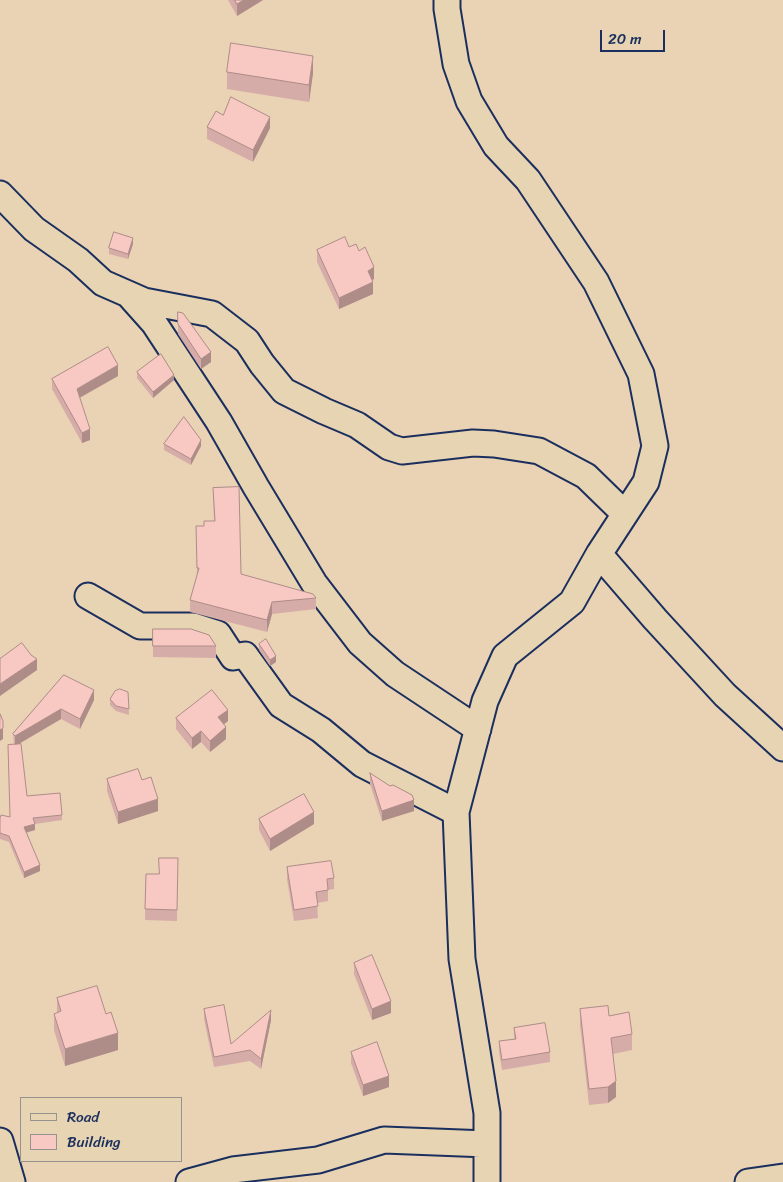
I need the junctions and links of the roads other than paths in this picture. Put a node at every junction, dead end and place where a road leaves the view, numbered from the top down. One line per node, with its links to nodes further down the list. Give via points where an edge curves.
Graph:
1 (447, 0): 4 (street, via 456,64 469,101 496,146 528,180 596,282 641,374 656,446 646,482)
2 (0, 194): 3 (street, via 34,229 78,260 103,284)
3 (129, 294): 4 (street, via 144,301 212,314 247,341 284,391 357,424 389,447 402,451 473,443 539,451 586,476); 7 (street, via 154,323 219,422 314,583 360,643 396,674)
4 (626, 514): 5 (street)
5 (599, 554): 7 (street, via 572,602 505,656 485,701); 8 (street, via 725,695)
6 (88, 596): 9 (street, via 140,626 193,626 218,634 233,657 246,656 281,705 321,730 362,764)
7 (478, 729): 9 (street)
8 (783, 748)
9 (456, 812): 11 (street, via 462,959 487,1113)
10 (0, 1141): 13 (street)
11 (487, 1144): 14 (street, via 384,1140 318,1160 233,1170); 15 (street)
12 (783, 1177): 16 (street)
13 (12, 1182)
14 (189, 1182)
15 (487, 1182)
16 (748, 1182)

